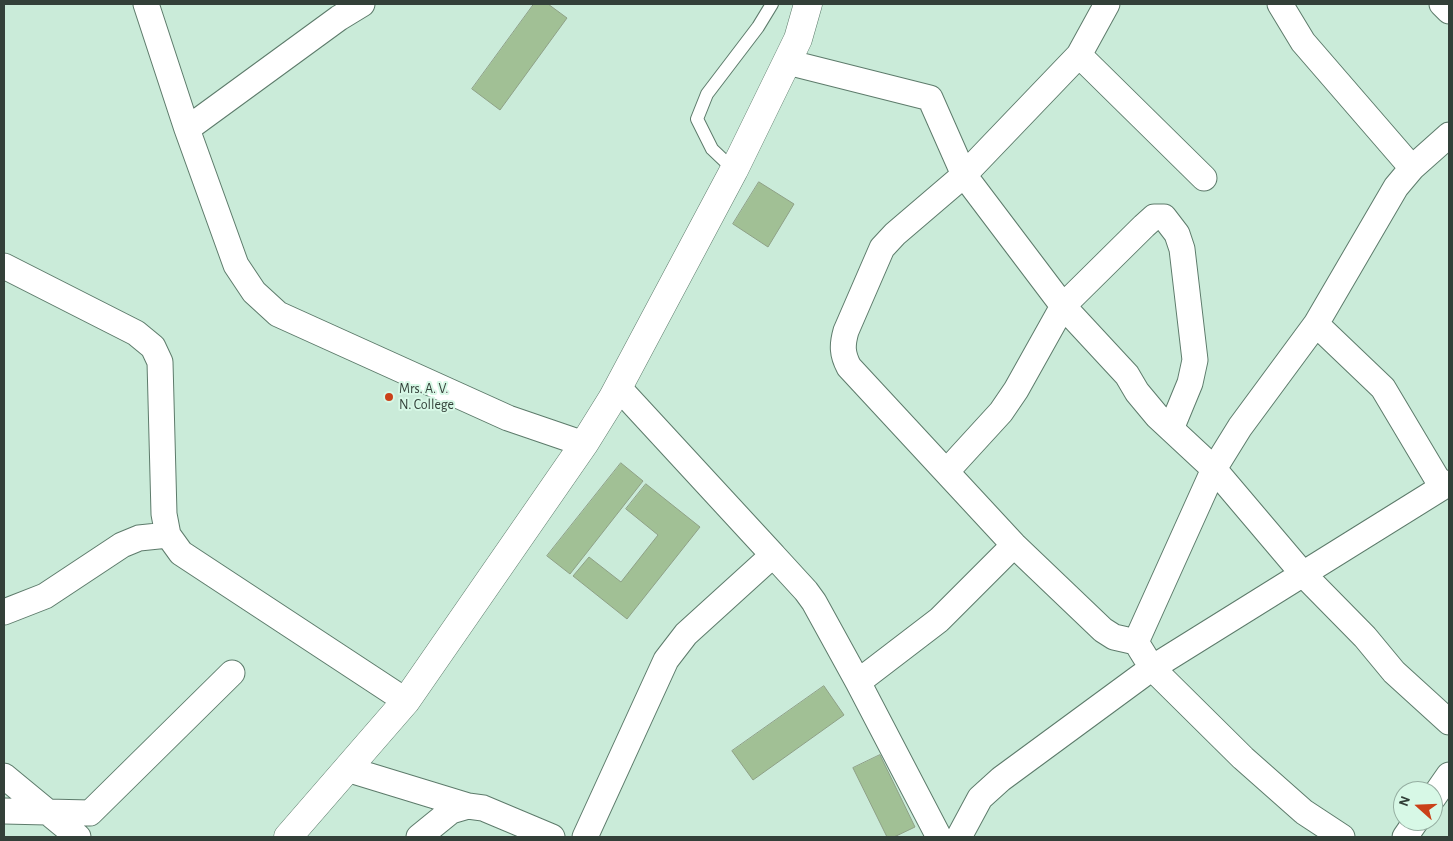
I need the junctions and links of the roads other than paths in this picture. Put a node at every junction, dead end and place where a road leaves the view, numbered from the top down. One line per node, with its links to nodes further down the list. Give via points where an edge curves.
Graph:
1 (146, 4): 11 (street)
2 (362, 4): 11 (street)
3 (772, 4): 14 (lane, via 707,94 697,119 712,149)
4 (808, 4): 10 (street, via 798,39)
5 (1107, 4): 9 (street)
6 (1442, 4): 8 (street)
7 (1284, 6): 13 (street, via 1304,42)
8 (1449, 11)
9 (1079, 55): 15 (street); 16 (street)
10 (787, 62): 14 (street); 15 (street, via 930,98)
11 (187, 129): 22 (street, via 236,265 254,292 278,314 508,418)
12 (1449, 135): 13 (street)
13 (1412, 168): 19 (street, via 1396,187)
14 (734, 170): 20 (street)
15 (964, 175): 18 (street); 24 (street, via 882,248 842,344 843,357 849,367)
16 (1204, 178)
17 (4, 266): 26 (street, via 136,333 153,347 160,362 164,514)
18 (1063, 306): 21 (street, via 1127,375 1137,392); 21 (street, via 1144,226 1154,218 1164,217 1177,234 1182,250 1195,360 1190,383); 24 (street, via 1001,412)
19 (1316, 324): 23 (street, via 1240,427); 25 (street, via 1383,388)
20 (618, 387): 22 (street); 28 (street)
21 (1171, 430): 23 (street)
22 (584, 444): 35 (street)
23 (1214, 469): 29 (street); 31 (street)
24 (947, 471): 27 (street)
25 (1446, 485): 29 (street)
26 (168, 535): 30 (street, via 139,538 122,545 45,596); 35 (street, via 181,553)
27 (1014, 545): 31 (street, via 1103,630 1114,638); 34 (street, via 939,620)
28 (773, 555): 34 (street, via 810,596); 46 (street, via 686,634 666,660)
29 (1303, 574): 32 (street); 36 (street, via 1365,637 1394,672)
30 (4, 612)
31 (1136, 642): 32 (street)
32 (1152, 668): 48 (street, via 1001,779 980,798); 49 (street, via 1304,812)
33 (232, 674): 41 (street, via 90,813)
34 (858, 682): 47 (street)
35 (406, 701): 37 (street)
36 (1449, 722)
37 (347, 770): 39 (street); 43 (street)
38 (4, 776): 41 (street)
39 (468, 806): 44 (street, via 451,811); 45 (street, via 482,808)
40 (4, 811): 41 (street)
41 (47, 812): 42 (street)
42 (78, 837)
43 (288, 837)
44 (419, 837)
45 (552, 837)
46 (585, 837)
47 (939, 837)
48 (959, 837)
49 (1342, 837)

